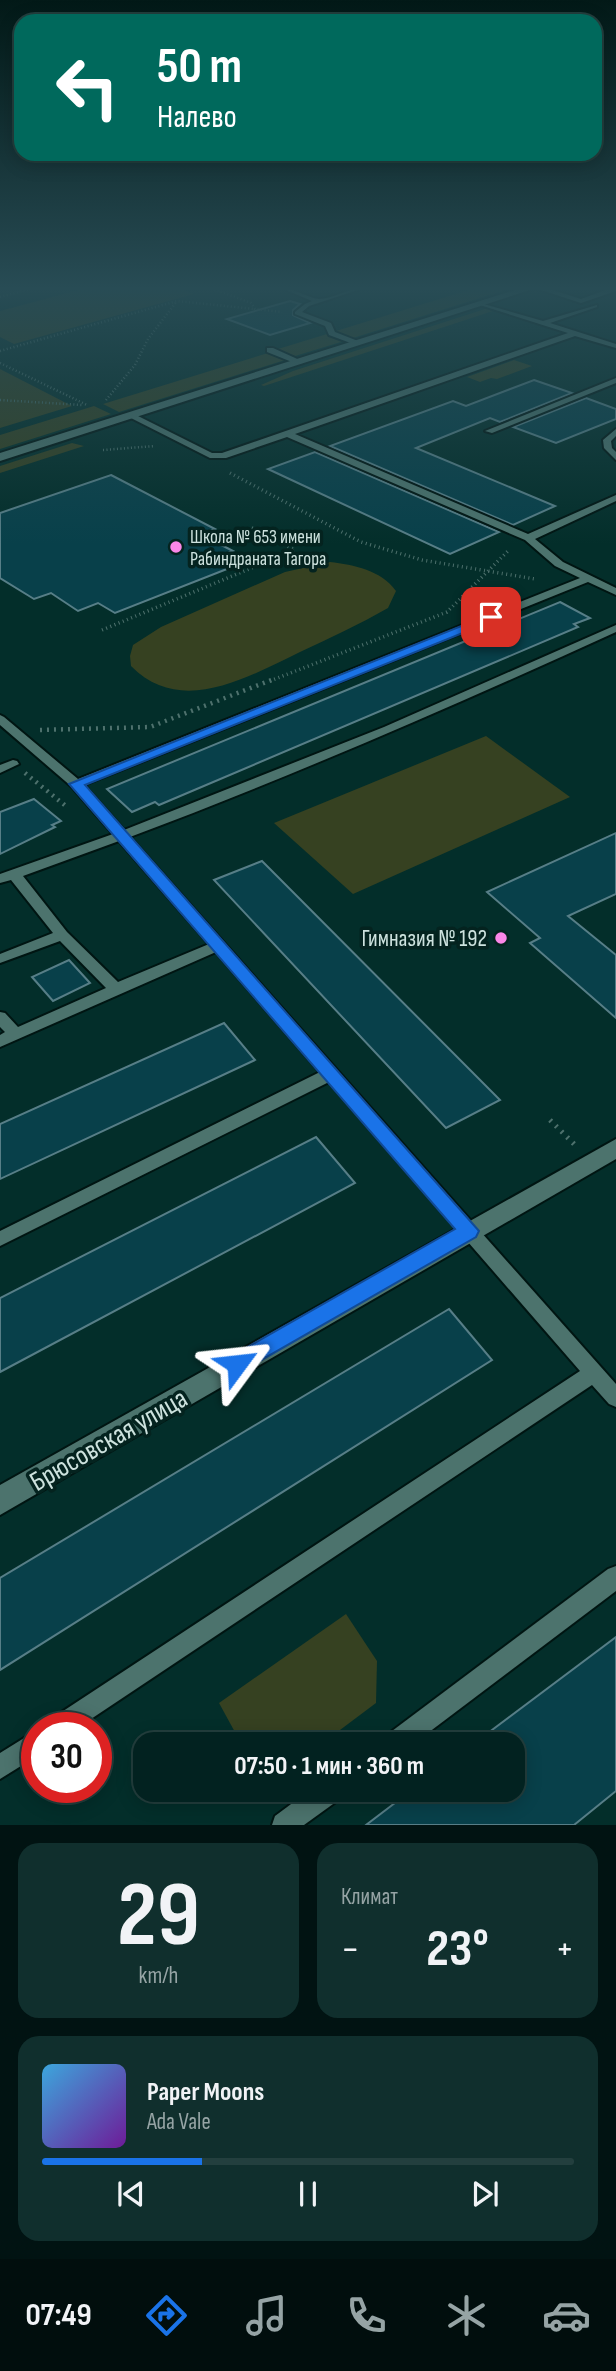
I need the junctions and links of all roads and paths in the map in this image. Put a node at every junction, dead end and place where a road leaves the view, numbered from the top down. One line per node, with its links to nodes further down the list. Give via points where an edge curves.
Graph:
1 (21, 373): 6 (path, via 87,405)
2 (128, 373): 7 (path)
3 (265, 373): 8 (street)
4 (461, 373): 11 (lane)
5 (616, 380): 9 (lane)
6 (0, 400)
7 (106, 400)
8 (131, 416): 11 (lane, via 210,455 223,456); 14 (street)
9 (489, 431)
10 (616, 432): 15 (lane, via 607,440)
11 (288, 434): 19 (lane)
12 (161, 447): 13 (path)
13 (103, 450)
14 (0, 457)
15 (616, 457)
16 (227, 472): 20 (path, via 365,545)
17 (616, 498): 19 (lane)
18 (250, 527): 25 (path, via 295,550)
19 (528, 538): 20 (path); 21 (lane, via 559,564)
20 (484, 572): 22 (path); 27 (path, via 447,612 150,727)
21 (587, 579): 22 (lane); 23 (lane)
22 (574, 584): 30 (lane)
23 (616, 592)
24 (616, 628): 31 (lane, via 378,735)
25 (102, 629)
26 (0, 719): 27 (lane)
27 (15, 730): 30 (lane)
28 (13, 764): 29 (lane)
29 (0, 769)
30 (76, 784): 31 (lane)
31 (122, 837): 32 (lane); 34 (lane)
32 (7, 877): 33 (lane)
33 (62, 935): 35 (lane); 36 (lane)
34 (218, 946): 36 (lane); 40 (lane)
35 (1, 959)
36 (116, 989): 38 (lane)
37 (0, 1017): 38 (lane)
38 (16, 1034): 39 (lane)
39 (0, 1041)
40 (331, 1074): 44 (lane); 45 (lane)
41 (550, 1120): 43 (path)
42 (616, 1148): 44 (street, Брюсовская улица)
43 (584, 1154)
44 (469, 1231): 46 (lane); 48 (street, Брюсовская улица)
45 (0, 1239)
46 (594, 1373): 47 (lane); 50 (lane)
47 (616, 1398)
48 (0, 1501)
49 (616, 1577): 51 (lane)
50 (82, 1712)
51 (409, 1732)
52 (21, 1753): 53 (lane)
53 (0, 1767)
54 (315, 1802): 55 (lane)
55 (284, 1825)

